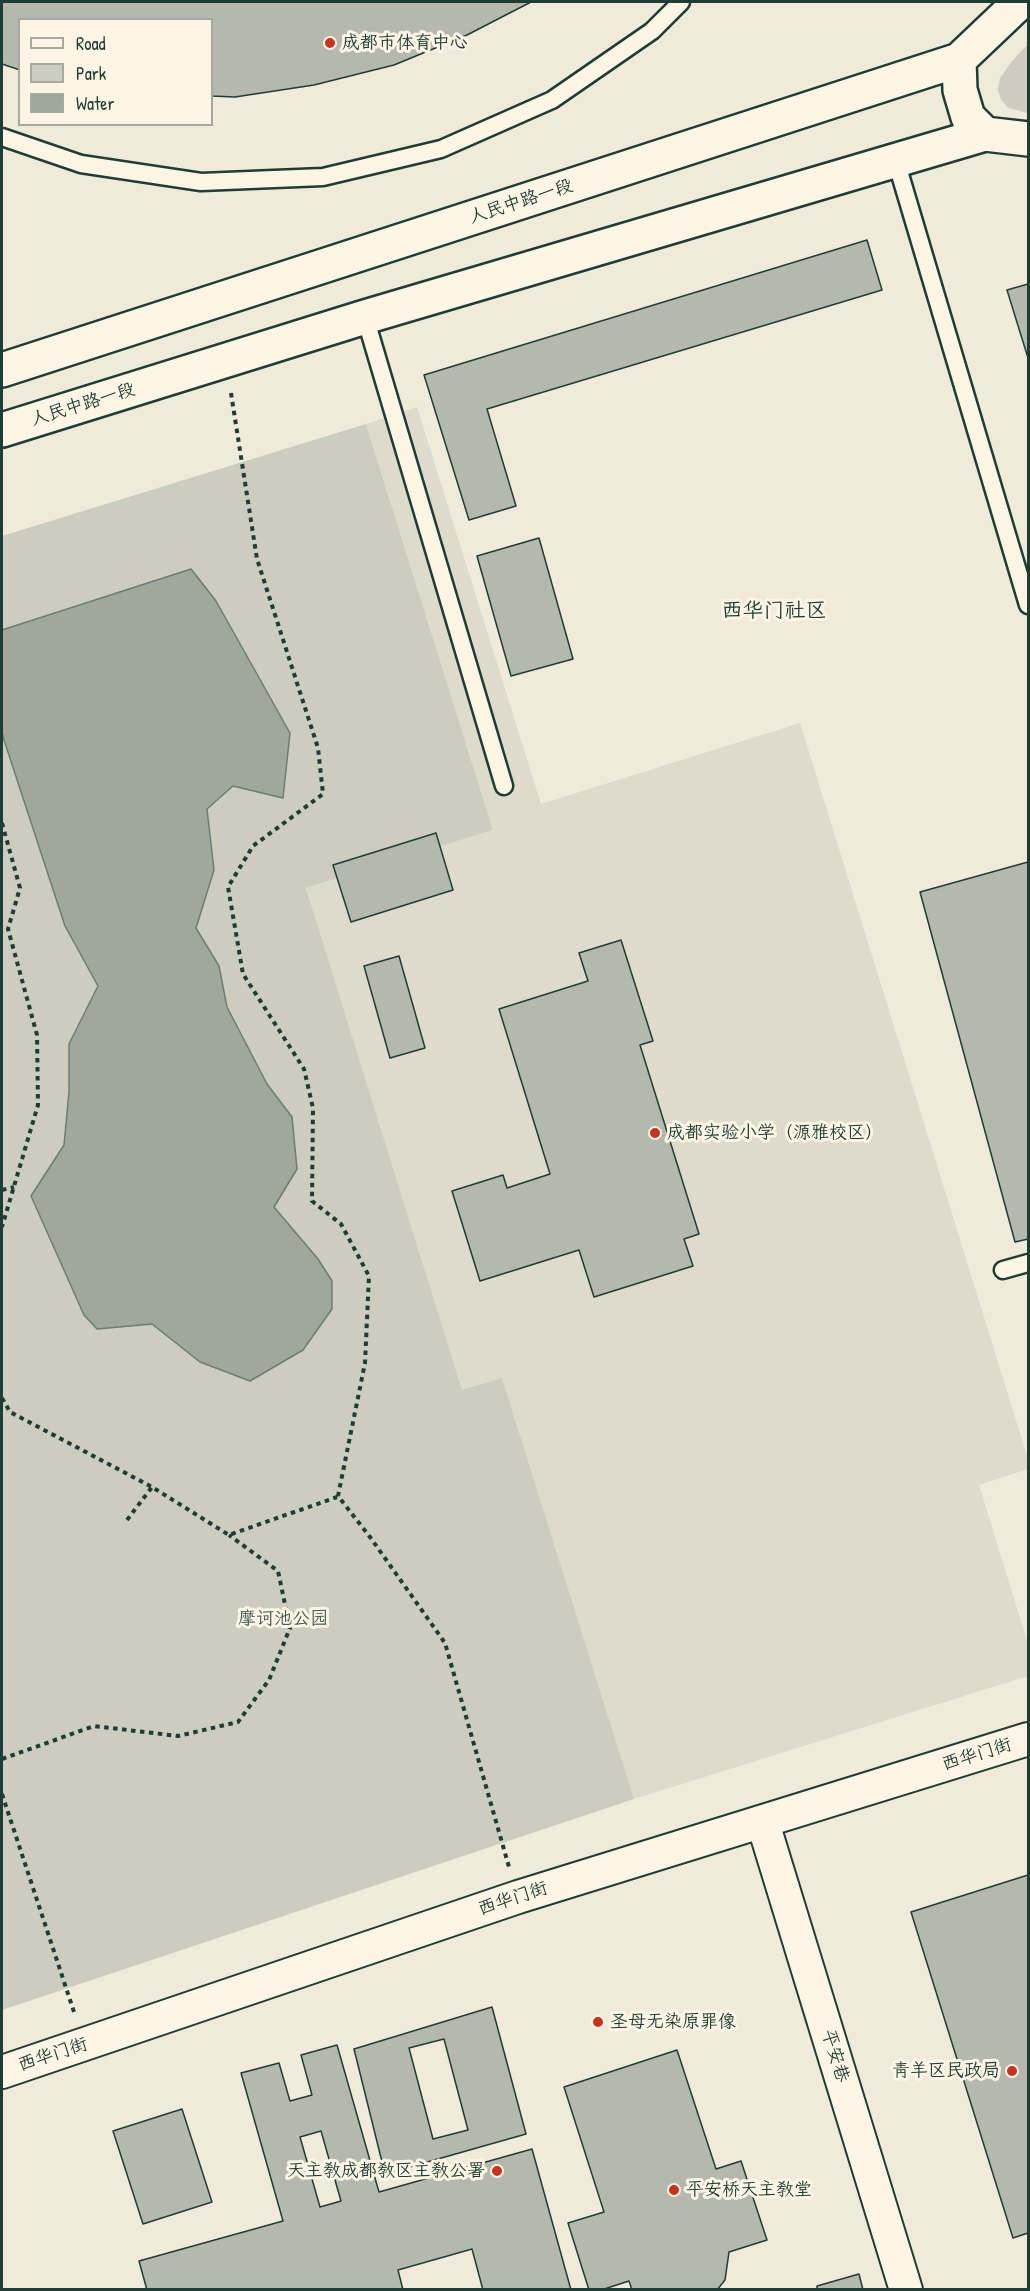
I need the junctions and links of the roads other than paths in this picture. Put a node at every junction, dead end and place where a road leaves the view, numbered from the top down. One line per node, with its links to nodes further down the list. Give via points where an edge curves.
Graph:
1 (681, 2): 5 (lane, via 652,31 552,100 441,149 323,177 201,182 81,164)
2 (1020, 2): 3 (main road, 人民中路一段)
3 (959, 60): 4 (main road, via 960,90 968,117); 9 (main road, 人民中路一段)
4 (985, 134): 6 (main road, 人民中路一段); 7 (main road, 人民中路一段)
5 (2, 137)
6 (1029, 139)
7 (896, 161): 8 (main road, 人民中路一段); 11 (lane)
8 (365, 317): 10 (main road, 人民中路一段); 12 (lane)
9 (2, 370)
10 (2, 430)
11 (1029, 605)
12 (504, 786)
13 (1029, 1263): 14 (lane)
14 (1004, 1270)
15 (1029, 1739): 16 (street, 西华门街)
16 (763, 1822): 17 (street, 西华门街, via 518,1897); 18 (street, 平安巷)
17 (2, 2072)
18 (906, 2289)

